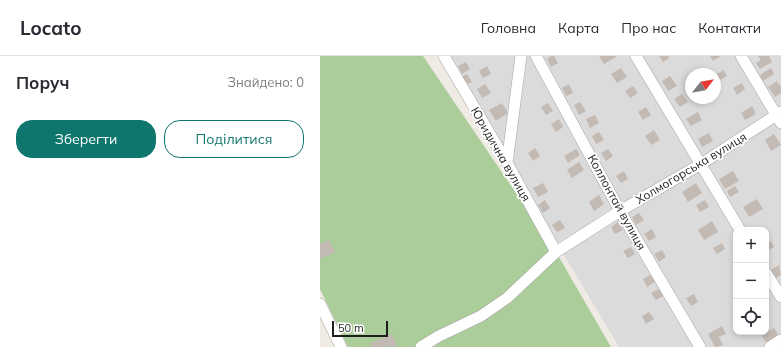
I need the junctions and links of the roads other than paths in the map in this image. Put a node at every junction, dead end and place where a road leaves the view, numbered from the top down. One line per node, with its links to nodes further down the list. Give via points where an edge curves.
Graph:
1 (444, 56): 7 (street, Юридична вулиця)
2 (522, 56): 7 (street)
3 (536, 56): 9 (street, Коллонтай вулиця)
4 (636, 56): 8 (street)
5 (741, 56): 6 (street)
6 (779, 117): 8 (street, Холмогорська вулиця)
7 (507, 163): 11 (street, Юридична вулиця)
8 (700, 164): 9 (street, Холмогорська вулиця); 10 (street)
9 (620, 211): 11 (street, Холмогорська вулиця); 18 (street, Коллонтай вулиця)
10 (738, 227)
11 (556, 252): 17 (street, Холмогорська вулиця, via 507,298 481,316)
12 (769, 278): 13 (street)
13 (781, 298)
14 (320, 304): 16 (street)
15 (781, 340): 19 (street)
16 (341, 347)
17 (421, 347)
18 (700, 347)
19 (770, 347)

